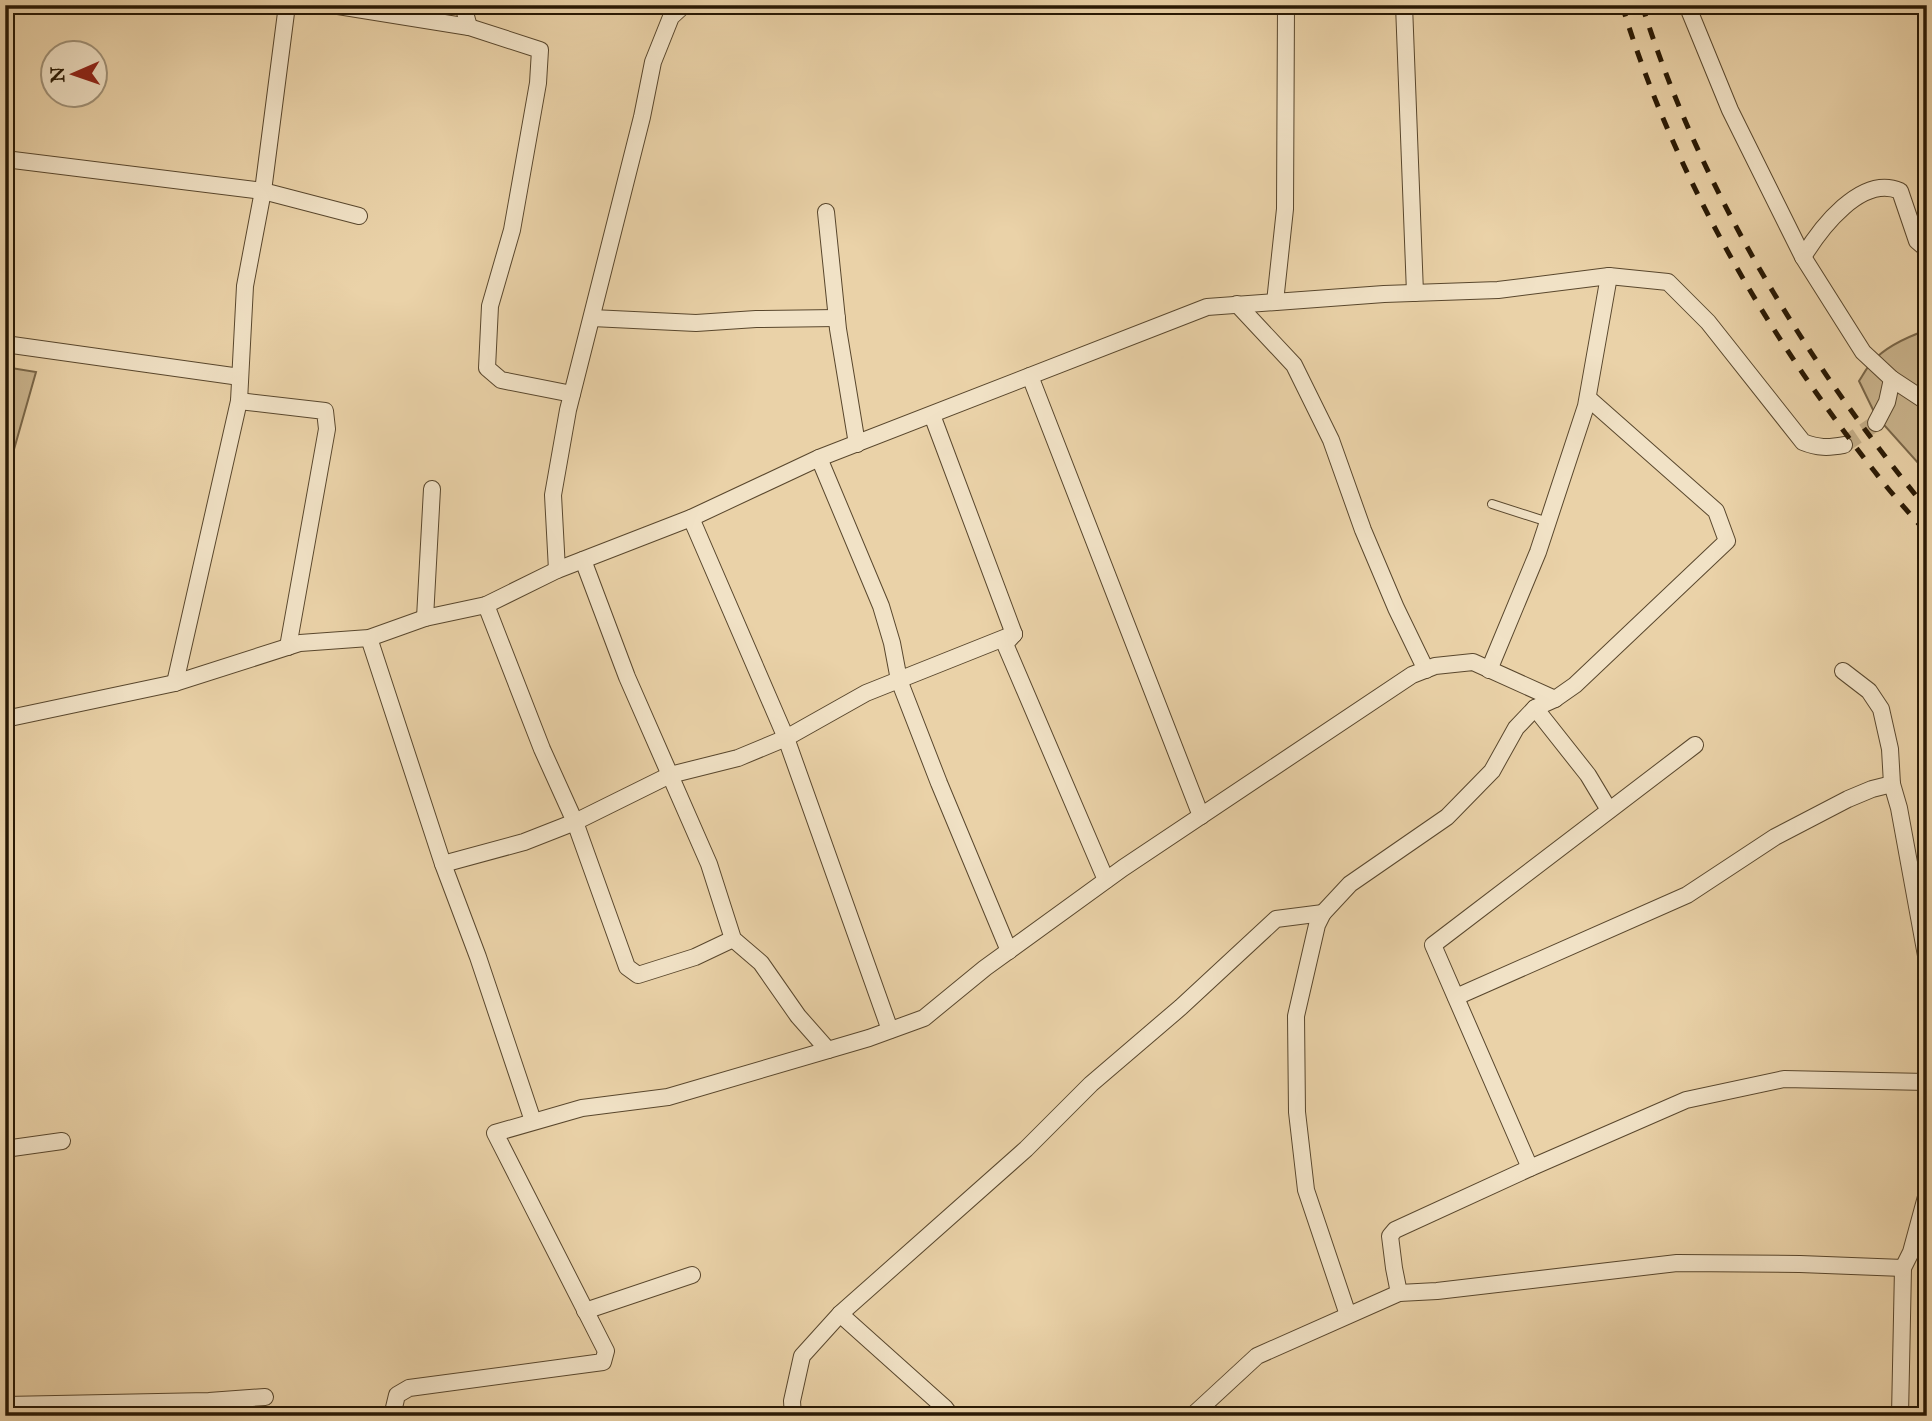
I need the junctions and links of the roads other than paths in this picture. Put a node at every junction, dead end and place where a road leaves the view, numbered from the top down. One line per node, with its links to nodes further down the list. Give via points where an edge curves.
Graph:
1 (287, 5): 10 (street)
2 (332, 5): 8 (street)
3 (463, 5): 8 (street)
4 (684, 5): 19 (street, via 671,17 653,62)
5 (1286, 5): 17 (street, via 1286,209)
6 (1404, 5): 16 (street)
7 (1687, 5): 14 (street, via 1730,110)
8 (469, 27): 25 (street, via 540,50 512,230 490,306 486,368 501,380)
9 (5, 159): 10 (street)
10 (263, 191): 12 (street); 23 (street, via 245,286)
11 (827, 212): 20 (street)
12 (359, 216)
13 (1927, 247): 14 (street, via 1917,241 1900,191 1880,188 1842,208)
14 (1803, 257): 24 (street, via 1863,352)
15 (1609, 276): 16 (street, via 1498,290); 26 (street); 32 (street, via 1668,282 1708,322 1803,442 1825,448)
16 (1415, 293): 17 (street)
17 (1275, 302): 18 (street)
18 (1237, 304): 22 (street, via 1207,307); 45 (street, via 1294,365 1331,440 1363,530)
19 (592, 318): 20 (street, via 696,323); 25 (street)
20 (837, 318): 31 (street)
21 (5, 344): 23 (street)
22 (1030, 376): 29 (street); 58 (street)
23 (240, 377): 27 (street)
24 (1892, 379): 28 (street); 30 (street)
25 (572, 394): 39 (street, via 552,495)
26 (1588, 398): 37 (street); 50 (street, via 1716,512 1727,541)
27 (239, 401): 44 (street, via 326,411 327,429); 49 (street)
28 (1927, 402)
29 (932, 415): 31 (street); 42 (street)
30 (1876, 423)
31 (857, 444): 33 (street)
32 (1844, 444)
33 (819, 458): 36 (street); 48 (street, via 881,606)
34 (432, 489): 41 (street)
35 (1492, 504): 37 (lane)
36 (691, 518): 38 (street); 53 (street)
37 (1548, 523): 46 (street)
38 (583, 560): 39 (street); 55 (street)
39 (557, 570): 40 (street)
40 (486, 605): 41 (street); 59 (street)
41 (425, 618): 43 (street)
42 (1014, 634): 48 (street); 61 (street, via 1005,644)
43 (369, 638): 44 (street); 60 (street)
44 (288, 648): 49 (street)
45 (1426, 670): 46 (street, via 1474,662); 58 (street)
46 (1489, 670): 50 (street)
47 (1843, 671): 56 (street, via 1869,691 1881,709)
48 (899, 680): 53 (street, via 866,693); 64 (street)
49 (175, 683): 52 (street)
50 (1555, 699): 51 (street)
51 (1535, 708): 57 (street); 62 (street, via 1516,728 1492,771 1447,817 1350,884)
52 (5, 719)
53 (786, 738): 55 (street, via 738,758); 67 (street)
54 (1695, 745): 57 (street)
55 (670, 775): 59 (street); 63 (street, via 709,864)
56 (1892, 784): 65 (street); 66 (street, via 1848,799 1775,837 1687,895)
57 (1609, 810): 66 (street, via 1433,944)
58 (1201, 816): 61 (street)
59 (575, 822): 60 (street, via 524,842); 63 (street, via 627,967 638,975)
60 (443, 864): 70 (street)
61 (1106, 880): 64 (street)
62 (1323, 914): 79 (street, via 1276,919); 80 (street, via 1296,1016 1297,1112 1306,1190)
63 (733, 939): 68 (street, via 761,963)
64 (1009, 951): 67 (street, via 925,1018)
65 (1927, 961)
66 (1456, 997): 73 (street)
67 (890, 1030): 68 (street)
68 (828, 1050): 70 (street, via 668,1097 582,1108)
69 (1927, 1082): 73 (street, via 1784,1079 1686,1100)
70 (533, 1121): 78 (street, via 495,1133)
71 (62, 1141): 72 (street)
72 (5, 1149)
73 (1530, 1168): 77 (street, via 1395,1230 1390,1245)
74 (1927, 1193): 75 (street)
75 (1903, 1268): 77 (street, via 1677,1263); 87 (street)
76 (692, 1275): 78 (street)
77 (1399, 1293): 80 (street)
78 (585, 1311): 83 (street, via 606,1351 603,1362 409,1388 397,1395)
79 (840, 1314): 84 (street, via 802,1356); 85 (street)
80 (1348, 1315): 86 (street, via 1256,1356)
81 (265, 1397): 82 (street)
82 (5, 1405)
83 (391, 1416)
84 (793, 1416)
85 (951, 1416)
86 (1192, 1416)
87 (1900, 1416)

